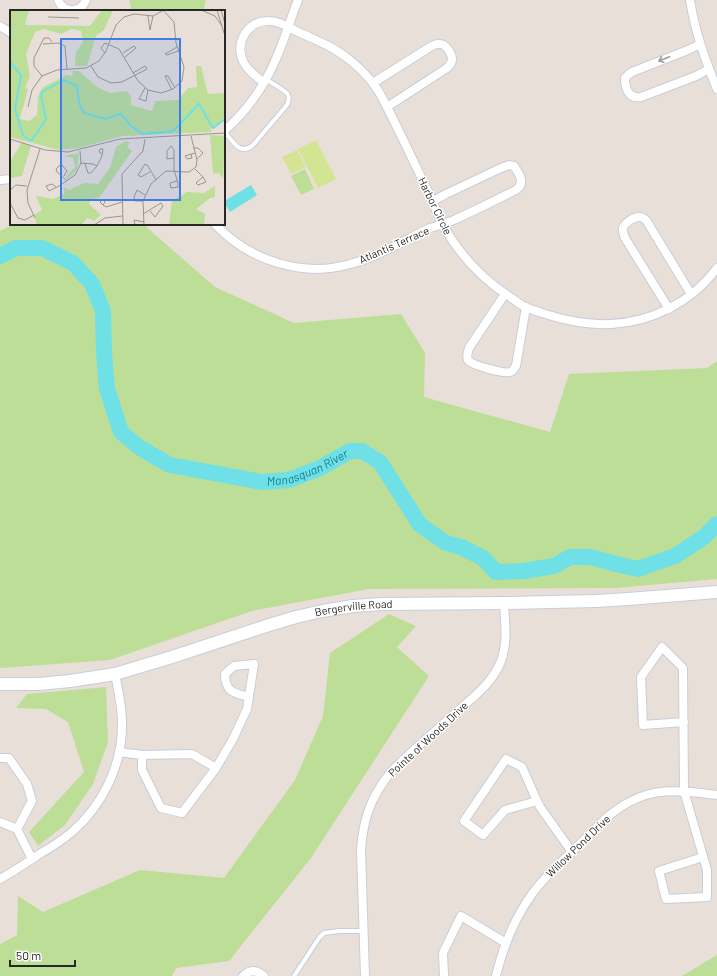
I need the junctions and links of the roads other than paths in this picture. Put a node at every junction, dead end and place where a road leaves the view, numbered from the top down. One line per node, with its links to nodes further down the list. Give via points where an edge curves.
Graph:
1 (86, 0): 4 (street, via 82,6 74,10 64,8)
2 (298, 0): 6 (street)
3 (690, 0): 8 (street)
4 (59, 2)
5 (0, 26): 7 (street)
6 (288, 27): 10 (street, via 276,60); 10 (street, Harbor Circle, via 275,21 263,21 252,26 243,35 240,50 244,65); 11 (street, Harbor Circle, via 338,52)
7 (10, 32)
8 (700, 44): 9 (street); 9 (street, one-way to 9, via 632,72 625,78 626,88 631,96 641,97)
9 (709, 69): 12 (street)
10 (264, 81): 14 (street, via 239,117); 15 (lane, via 286,92 289,100 286,105 249,149 238,147)
11 (373, 83): 13 (street, Harbor Circle); 13 (street, via 438,43 443,44 450,54 451,64 447,68)
12 (717, 89)
13 (387, 106): 16 (street, Harbor Circle)
14 (225, 130)
15 (225, 132)
16 (433, 201): 17 (street, Harbor Circle); 17 (street, Atlantis Terrace, via 510,165 514,166 519,174 522,183 516,190)
17 (442, 224): 18 (street, Atlantis Terrace, via 368,258 335,267 318,268 301,268 266,259 234,242); 20 (street, Harbor Circle, via 470,264)
18 (215, 225)
19 (717, 268): 21 (street, Harbor Circle)
20 (505, 294): 22 (street, Harbor Circle); 22 (street, via 469,348 467,356 470,362 502,372 512,371 516,366)
21 (691, 294): 23 (street, Harbor Circle); 23 (street, via 646,220 638,217 629,221 624,226 623,233)
22 (526, 308): 23 (street, Harbor Circle, via 560,319 601,324 638,320)
23 (668, 309)
24 (717, 592): 25 (street, Bergerville Road, via 628,600)
25 (504, 603): 26 (street, Bergerville Road, via 382,604 322,611 269,625); 43 (street, Pointe of Woods Drive, via 505,645 501,661 493,676 479,692 390,773 370,805 362,834 361,850)
26 (115, 674): 27 (street, Bergerville Road, via 39,684); 30 (street, via 122,722)
27 (0, 684)
28 (249, 697): 28 (street, via 254,664 234,666 225,674 225,683 230,690); 33 (street, via 247,709)
29 (684, 722): 29 (street, via 683,668 662,647 641,677 643,725); 34 (street)
30 (119, 752): 31 (street); 41 (street, via 110,782 89,815 58,843)
31 (142, 755): 33 (street, via 192,754); 33 (street, via 142,770 161,808 182,813)
32 (0, 758): 38 (street, via 9,758 27,784 32,801)
33 (216, 768)
34 (684, 791): 35 (street, Willow Pond Drive); 39 (street, Willow Pond Drive, via 664,791 636,798 614,811); 40 (street)
35 (717, 795)
36 (537, 801): 36 (street, via 522,767 506,759 464,821 483,835 505,810); 39 (street)
37 (0, 822): 38 (street)
38 (17, 829): 41 (street)
39 (572, 852): 44 (street, Willow Pond Drive, via 531,895)
40 (703, 857): 40 (street, via 707,870 707,898 666,899 658,871)
41 (32, 859): 42 (street)
42 (0, 879)
43 (363, 931): 47 (lane, via 324,933); 48 (street, Pointe of Woods Drive)
44 (506, 943): 49 (street, via 461,916 443,953); 50 (street, Willow Pond Drive)
45 (243, 976): 46 (street, via 252,971 260,972)
46 (264, 976)
47 (294, 976)
48 (365, 976)
49 (444, 976)
50 (496, 976)

